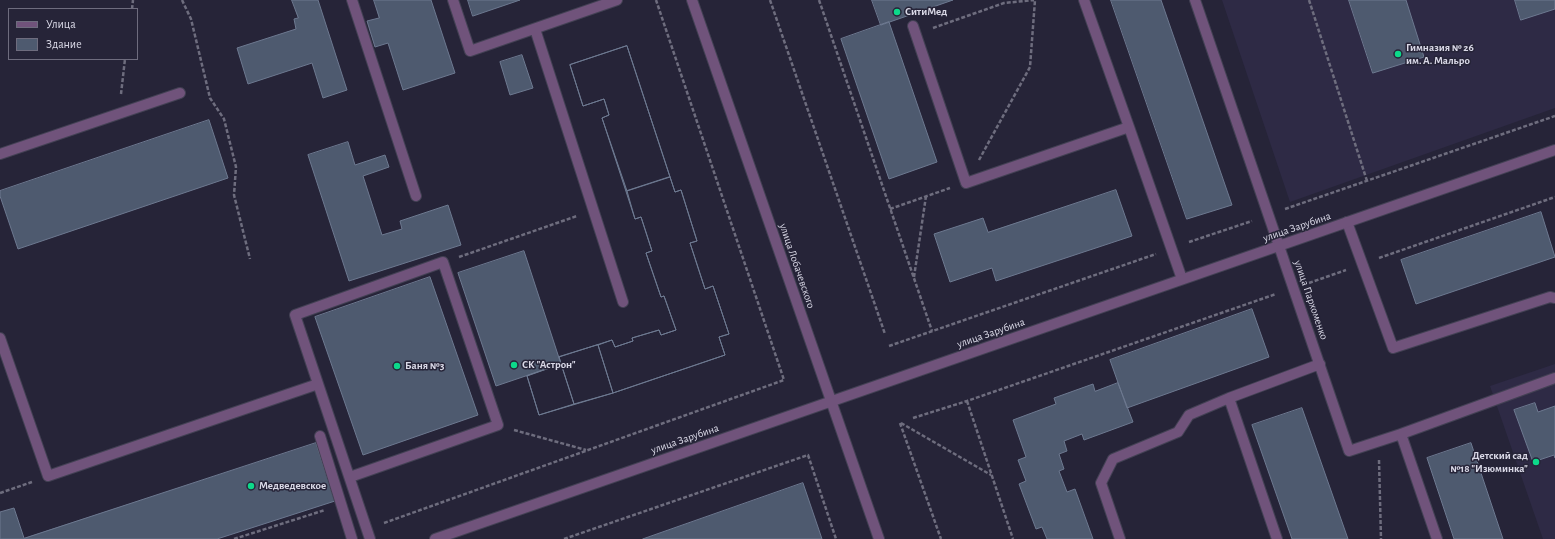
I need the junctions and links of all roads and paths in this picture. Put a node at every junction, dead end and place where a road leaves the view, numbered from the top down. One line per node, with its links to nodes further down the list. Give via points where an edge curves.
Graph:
1 (182, 0): 35 (path, via 191,19 210,98 224,120 235,160 234,195)
2 (352, 0): 24 (street)
3 (453, 0): 13 (street, via 470,51)
4 (617, 0): 13 (street)
5 (656, 0): 60 (path, via 784,380)
6 (692, 0): 53 (street, улица Лобачевского)
7 (770, 0): 46 (path)
8 (819, 0): 27 (path)
9 (1034, 0): 14 (path, via 1004,3); 23 (path, via 1030,67)
10 (1084, 0): 19 (street)
11 (1195, 0): 33 (street, улица Пархоменко)
12 (1309, 0): 22 (path)
13 (535, 29): 29 (street)
14 (915, 30): 23 (street)
15 (125, 60): 17 (path)
16 (180, 93): 17 (street)
17 (118, 114): 21 (street)
18 (1555, 116): 22 (path)
19 (1129, 127): 23 (street); 40 (street)
20 (1555, 150): 31 (street, улица Зарубина)
21 (0, 154)
22 (1367, 181): 28 (path)
23 (966, 183): 25 (path)
24 (416, 196)
25 (926, 196): 27 (path); 39 (path)
26 (1555, 197): 36 (path)
27 (890, 209): 39 (path)
28 (1283, 210)
29 (593, 211): 37 (path); 44 (street)
30 (1253, 220): 32 (path)
31 (1347, 222): 33 (street, улица Зарубина); 43 (street, via 1393,348 1550,297)
32 (1186, 243)
33 (1279, 246): 40 (street, улица Зарубина); 49 (street, улица Пархоменко)
34 (1163, 251): 45 (path)
35 (250, 259)
36 (1376, 260)
37 (443, 262): 51 (street, via 295,315); 56 (street)
38 (1346, 270): 41 (path)
39 (914, 278): 45 (path)
40 (1182, 279): 53 (street, улица Зарубина)
41 (1301, 285)
42 (1279, 293): 54 (path)
43 (1555, 298)
44 (623, 302)
45 (932, 331): 48 (path)
46 (884, 334)
47 (0, 338): 62 (street)
48 (889, 346)
49 (1320, 364): 52 (street); 59 (street, улица Пархоменко, via 1349,451)
50 (1555, 378): 57 (street, улица Пархоменко)
51 (318, 384): 62 (street); 63 (street)
52 (1229, 398): 75 (street, via 1189,415 1178,432 1113,459 1101,483); 76 (street)
53 (831, 401): 69 (street, улица Зарубина); 72 (street, улица Лобачевского)
54 (967, 401): 55 (path); 61 (path)
55 (913, 418)
56 (498, 425): 60 (path); 63 (street)
57 (1401, 434): 59 (street, улица Пархоменко); 78 (street)
58 (320, 436): 65 (street)
59 (1379, 441): 77 (path)
60 (587, 450): 66 (path)
61 (992, 475): 73 (path, via 900,423); 74 (path)
62 (48, 476): 64 (path)
63 (350, 477): 66 (street)
64 (0, 493)
65 (340, 505): 67 (path); 68 (street)
66 (369, 534)
67 (234, 539)
68 (352, 539)
69 (435, 539)
70 (564, 539): 71 (path, via 808,455)
71 (836, 539)
72 (879, 539)
73 (941, 539)
74 (1013, 539)
75 (1120, 539)
76 (1277, 539)
77 (1381, 539)
78 (1437, 539)

